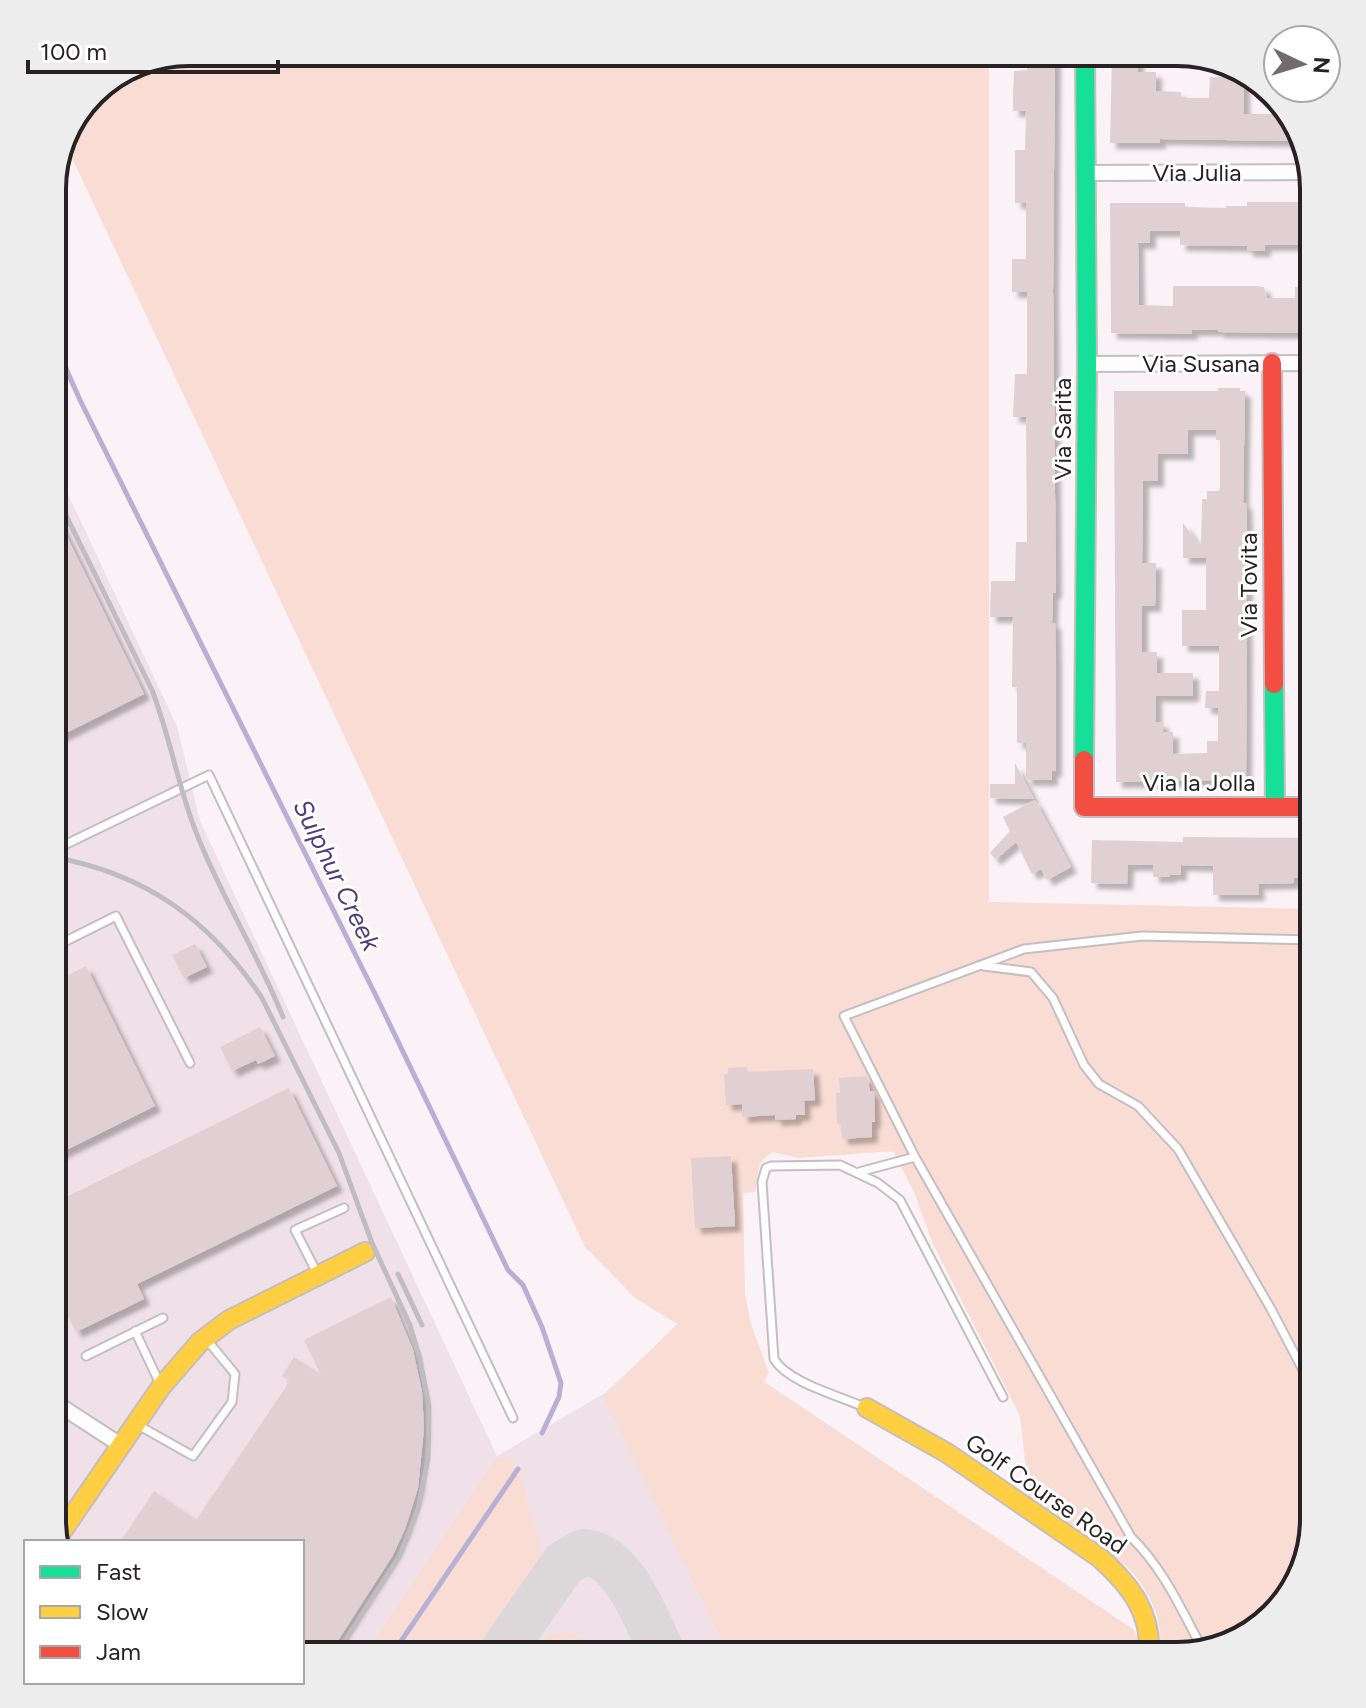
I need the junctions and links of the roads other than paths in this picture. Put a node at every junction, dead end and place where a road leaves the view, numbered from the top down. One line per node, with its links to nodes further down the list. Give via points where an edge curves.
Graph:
1 (1085, 66): 3 (street, Via Sarita)
2 (1299, 172): 3 (street, Via Julia)
3 (1085, 173): 6 (street, Via Sarita)
4 (1272, 363): 5 (street, Via Susana); 6 (street, Via Susana); 7 (street, Via Tovita)
5 (1300, 363)
6 (1087, 364): 8 (street, Via Sarita)
7 (1275, 806): 8 (street, Via la Jolla); 9 (street, Via la Jolla)
8 (1084, 807)
9 (1300, 807)
10 (66, 844): 29 (lane, via 209,775)
11 (1300, 940): 13 (lane, via 1142,936 1024,949)
12 (66, 941): 14 (lane, via 116,916)
13 (982, 965): 15 (lane, via 844,1016); 24 (lane, via 1031,972 1053,998 1084,1065 1099,1084 1138,1106 1178,1149)
14 (190, 1063)
15 (915, 1157): 16 (lane); 33 (lane, via 1131,1537 1165,1577)
16 (859, 1172): 26 (lane, via 892,1192 907,1210); 27 (lane, via 840,1165 777,1165 766,1168 762,1182 774,1359 792,1376)
17 (344, 1208): 19 (lane, via 295,1230)
18 (365, 1252): 19 (street)
19 (318, 1275): 22 (street, via 229,1320)
20 (163, 1318): 21 (lane)
21 (135, 1331): 23 (lane); 25 (lane)
22 (205, 1338): 25 (street); 30 (lane, via 235,1374 232,1402 193,1456)
23 (86, 1356)
24 (1300, 1364)
25 (161, 1387): 30 (street)
26 (1003, 1397)
27 (867, 1408): 34 (street, Golf Course Road, via 955,1459 1100,1558 1144,1607)
28 (66, 1410): 31 (street)
29 (513, 1418)
30 (135, 1423): 31 (street)
31 (119, 1444): 32 (street)
32 (66, 1524)
33 (1198, 1640)
34 (1149, 1642)

